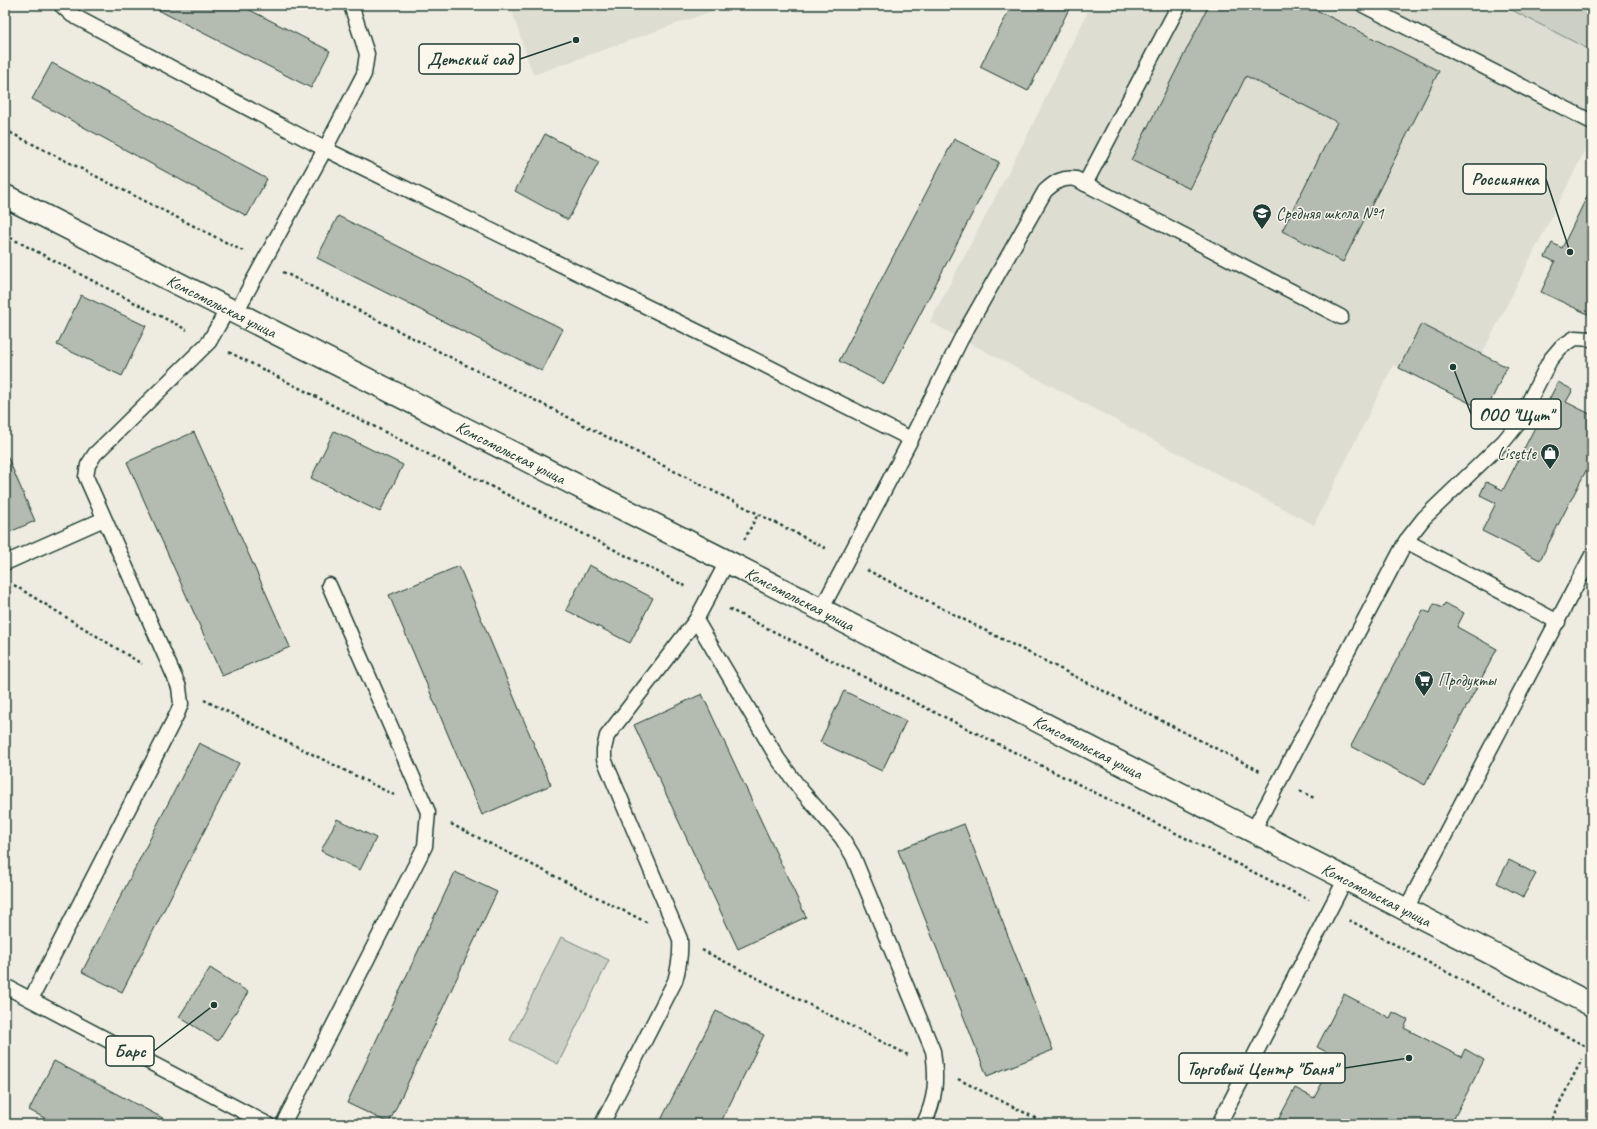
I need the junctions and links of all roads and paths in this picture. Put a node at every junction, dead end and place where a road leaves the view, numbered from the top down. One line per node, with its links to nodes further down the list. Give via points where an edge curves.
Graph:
1 (61, 5): 7 (lane, via 72,15)
2 (351, 5): 7 (lane, via 367,54 364,74)
3 (1179, 5): 8 (lane)
4 (1363, 5): 5 (lane)
5 (1592, 122)
6 (5, 130): 11 (path)
7 (325, 149): 11 (lane); 16 (lane)
8 (1085, 184): 13 (lane); 16 (lane, via 1066,177 1045,191 961,339)
9 (5, 196): 12 (street, Комсомольская улица)
10 (5, 235): 15 (path)
11 (263, 262): 12 (lane); 19 (path)
12 (231, 312): 15 (lane); 21 (street, Комсомольская улица)
13 (1341, 317)
14 (1592, 339): 18 (lane, via 1575,338 1561,347 1550,360 1517,425 1504,441 1424,518)
15 (209, 342): 17 (lane, via 95,454 88,465 86,477); 25 (path)
16 (911, 439): 19 (lane)
17 (104, 519): 22 (lane); 29 (lane)
18 (1406, 541): 28 (lane); 30 (lane)
19 (848, 560): 26 (lane); 30 (path)
20 (1591, 561): 28 (lane)
21 (727, 562): 25 (lane); 26 (street, Комсомольская улица)
22 (5, 563)
23 (12, 584): 29 (path)
24 (329, 585): 32 (lane)
25 (708, 598): 27 (lane); 36 (path)
26 (821, 610): 33 (street, Комсомольская улица)
27 (696, 620): 37 (lane, via 607,736 604,749 604,759); 43 (lane, via 778,759 842,838 853,856 933,1051)
28 (1558, 622): 35 (lane)
29 (180, 687): 32 (path); 39 (lane, via 181,704 177,714)
30 (1279, 781): 31 (path); 33 (lane)
31 (1316, 799)
32 (428, 812): 37 (path); 45 (lane, via 425,846)
33 (1253, 831): 34 (street, Комсомольская улица)
34 (1346, 878): 35 (street, Комсомольская улица); 36 (lane)
35 (1406, 909): 40 (street, Комсомольская улица)
36 (1331, 911): 41 (path); 49 (lane)
37 (680, 939): 43 (path); 46 (lane, via 679,967 674,981)
38 (5, 986): 39 (lane)
39 (31, 999): 44 (lane)
40 (1592, 1004)
41 (1587, 1047)
42 (1582, 1059): 50 (path)
43 (935, 1068): 47 (lane, via 935,1092); 48 (path)
44 (268, 1124)
45 (283, 1124)
46 (602, 1124)
47 (924, 1124)
48 (1047, 1124)
49 (1219, 1124)
50 (1549, 1124)

